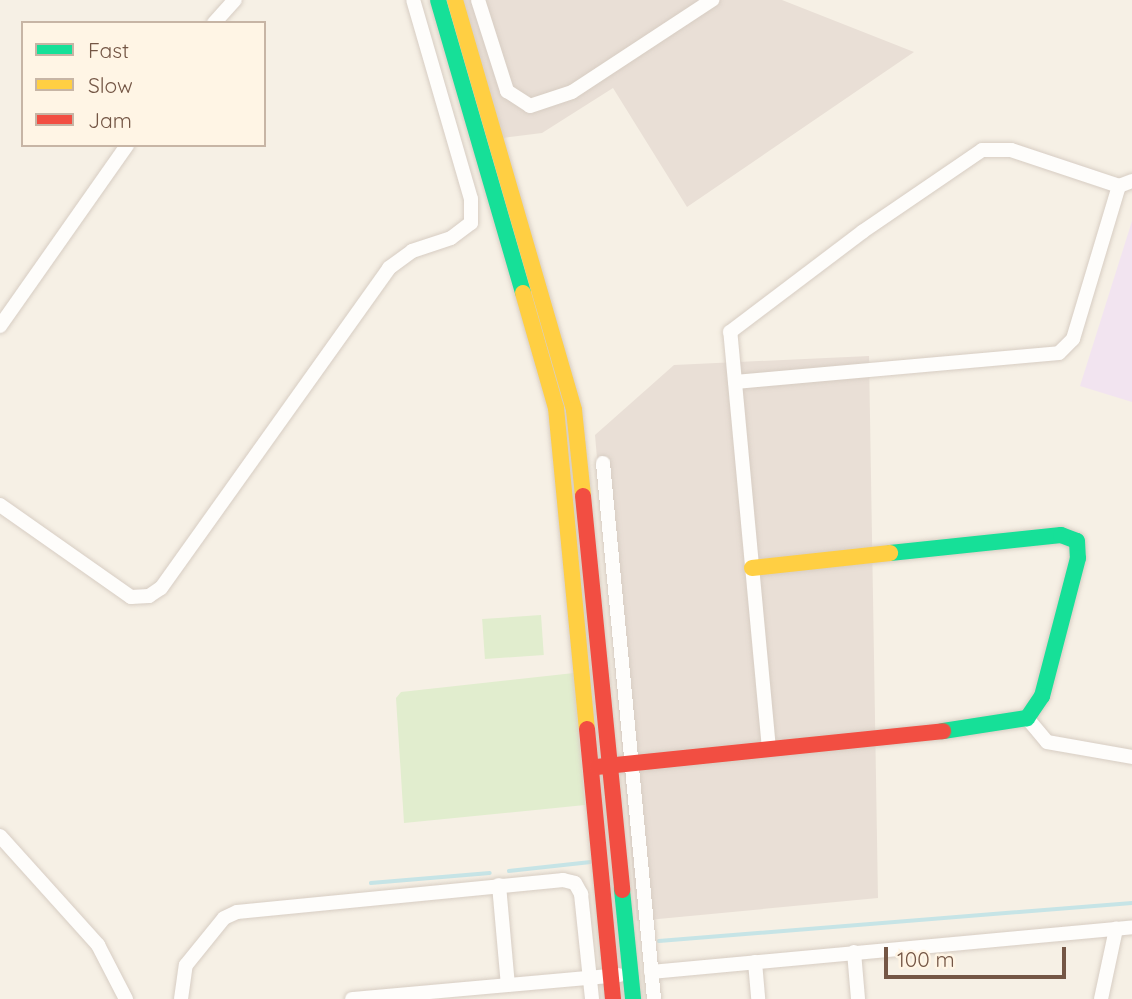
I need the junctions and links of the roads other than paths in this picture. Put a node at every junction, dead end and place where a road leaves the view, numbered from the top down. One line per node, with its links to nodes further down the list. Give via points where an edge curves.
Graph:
1 (235, 0): 7 (street)
2 (413, 0): 13 (street, via 471,199 471,223 451,238 412,251 389,268 161,588 149,596 131,597)
3 (438, 0): 20 (street, via 556,408)
4 (455, 0): 19 (street, via 574,410)
5 (478, 0): 6 (street, via 507,91 530,106 572,92)
6 (712, 0)
7 (216, 21)
8 (126, 147): 10 (street)
9 (1126, 184): 11 (street, via 1073,340 1059,353); 11 (street, via 1011,150 982,150 730,332)
10 (0, 326)
11 (735, 382): 14 (street)
12 (603, 463): 18 (street)
13 (0, 505)
14 (752, 568): 15 (street, via 1061,535 1077,541 1078,558 1042,696); 16 (street)
15 (1027, 718): 16 (street, via 1011,724); 17 (street, via 1047,742)
16 (769, 749): 18 (street)
17 (1132, 757)
18 (632, 764): 19 (street); 27 (street)
19 (611, 766): 20 (street); 28 (street)
20 (591, 768): 29 (street)
21 (0, 836): 34 (street, via 98,945)
22 (499, 885): 30 (street, via 575,883 581,894); 31 (street); 35 (street, via 237,912 224,918 186,965)
23 (1132, 927): 24 (street)
24 (1115, 929): 25 (street); 43 (street)
25 (854, 952): 26 (street); 42 (street)
26 (755, 962): 27 (street); 41 (street)
27 (651, 972): 40 (street)
28 (630, 975): 29 (street); 39 (street)
29 (611, 976): 30 (street); 38 (street)
30 (590, 978): 31 (street); 37 (street)
31 (508, 985): 32 (street)
32 (485, 993): 33 (street)
33 (385, 998): 36 (street)
34 (126, 999)
35 (181, 999)
36 (352, 999)
37 (592, 999)
38 (613, 999)
39 (632, 999)
40 (654, 999)
41 (758, 999)
42 (858, 999)
43 (1101, 999)

